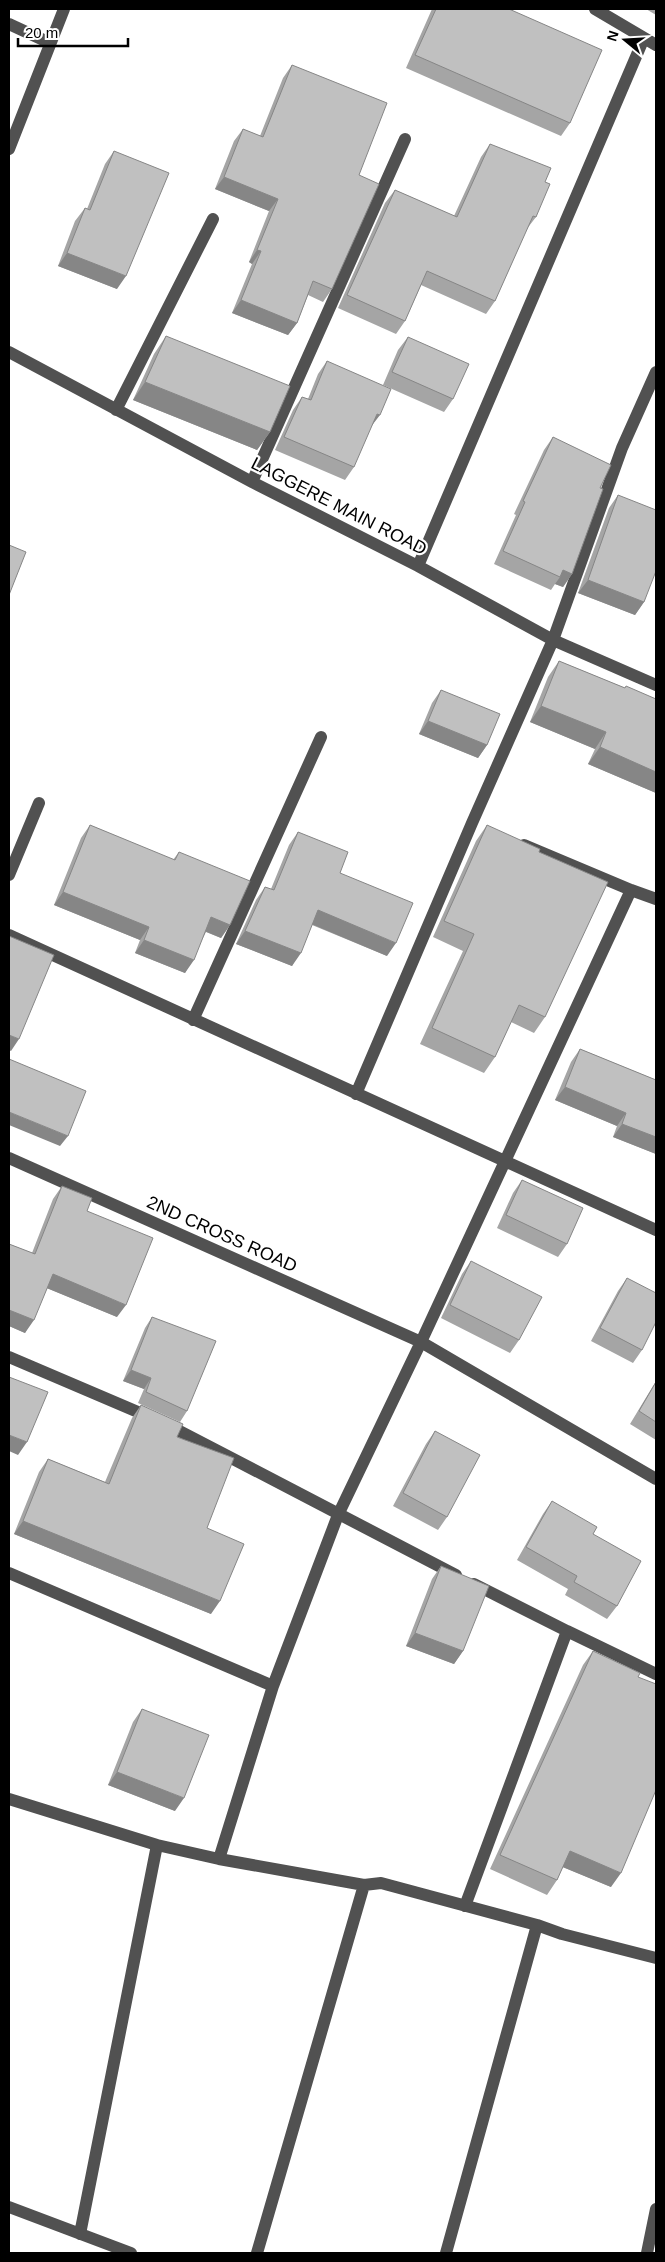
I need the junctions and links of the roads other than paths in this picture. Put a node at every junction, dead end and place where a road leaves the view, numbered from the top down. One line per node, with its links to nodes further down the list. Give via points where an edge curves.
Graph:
1 (64, 9): 5 (street)
2 (595, 9): 4 (street)
3 (9, 24): 5 (street)
4 (644, 38): 6 (street); 14 (street)
5 (50, 43): 8 (street)
6 (656, 45)
7 (405, 139): 13 (street)
8 (9, 149)
9 (213, 219): 12 (street)
10 (9, 352): 12 (street, LAGGERE MAIN ROAD)
11 (656, 372): 15 (street, via 622,448)
12 (116, 410): 13 (street, LAGGERE MAIN ROAD)
13 (252, 482): 14 (street, LAGGERE MAIN ROAD)
14 (418, 566): 15 (street, LAGGERE MAIN ROAD)
15 (553, 640): 16 (street, LAGGERE MAIN ROAD); 25 (street, via 476,825)
16 (656, 685)
17 (321, 737): 24 (street)
18 (39, 803): 20 (street)
19 (516, 842): 21 (street)
20 (9, 875)
21 (630, 890): 22 (street); 27 (street)
22 (656, 899)
23 (9, 935): 24 (street)
24 (194, 1020): 25 (street)
25 (356, 1094): 27 (street)
26 (9, 1158): 29 (street, 2ND CROSS ROAD)
27 (505, 1162): 28 (street); 29 (street)
28 (656, 1230)
29 (421, 1342): 31 (street, 2ND CROSS ROAD); 32 (street)
30 (9, 1357): 32 (street, via 166,1424)
31 (656, 1479)
32 (338, 1515): 34 (street); 36 (street)
33 (9, 1573): 36 (street)
34 (567, 1631): 35 (street); 41 (street)
35 (656, 1674)
36 (274, 1686): 39 (street)
37 (9, 1799): 38 (street)
38 (157, 1845): 39 (street); 46 (street)
39 (219, 1859): 40 (street)
40 (364, 1885): 41 (street, via 381,1883); 48 (street)
41 (465, 1906): 42 (street)
42 (537, 1925): 43 (street); 49 (street)
43 (656, 1958)
44 (9, 2207): 46 (street)
45 (656, 2209): 50 (street)
46 (80, 2234): 47 (street)
47 (131, 2253)
48 (257, 2253)
49 (446, 2253)
50 (647, 2253)

